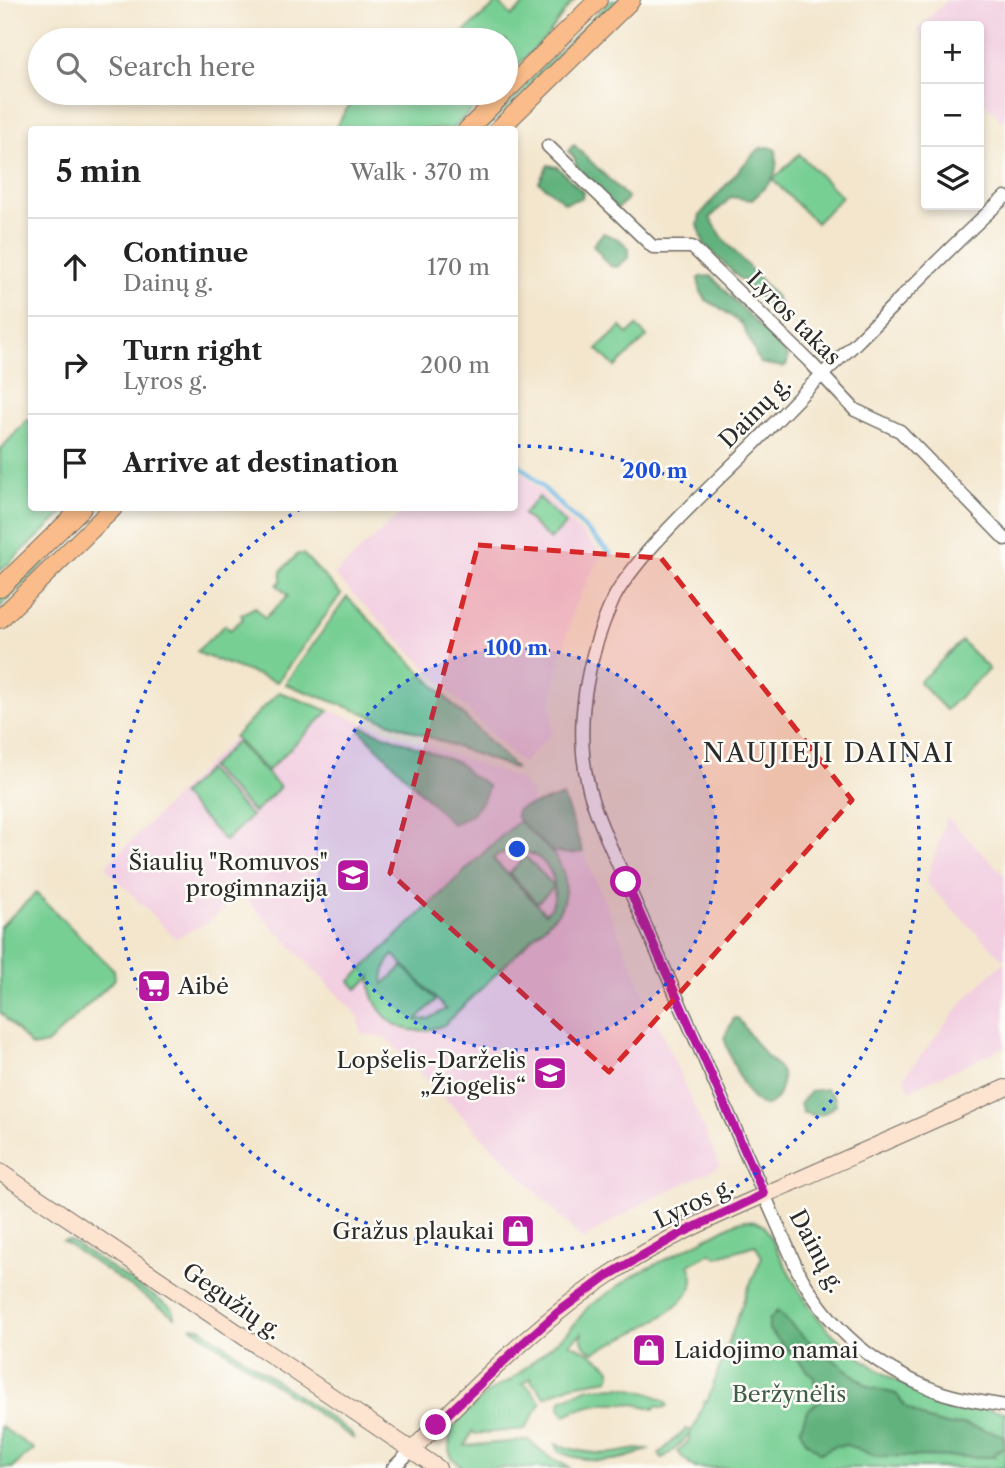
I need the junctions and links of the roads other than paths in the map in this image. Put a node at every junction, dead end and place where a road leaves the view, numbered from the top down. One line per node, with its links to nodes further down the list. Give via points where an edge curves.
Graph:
1 (598, 0): 3 (main road)
2 (631, 0): 6 (main road)
3 (518, 79)
4 (492, 105): 5 (main road)
5 (471, 126)
6 (502, 126)
7 (548, 146): 9 (street, Lyros takas, via 653,247 692,247)
8 (1005, 197): 9 (street, Dainų g.)
9 (822, 374): 12 (street, Lyros takas, via 855,410 900,431); 17 (street, Dainų g., via 700,496 625,580 601,629 583,712 584,766 599,818)
10 (79, 511): 13 (main road)
11 (110, 511): 14 (main road)
12 (1005, 539)
13 (0, 588)
14 (0, 619)
15 (1005, 1088): 17 (street, Lyros g.)
16 (0, 1172): 19 (street, Gegužių g.)
17 (764, 1194): 18 (street, Dainų g., via 807,1288 851,1341 894,1371 939,1392); 19 (street, Lyros g., via 643,1254 583,1293 513,1352)
18 (1005, 1406)
19 (412, 1450): 20 (street); 21 (street, Gegužių g.)
20 (393, 1468)
21 (439, 1468)

